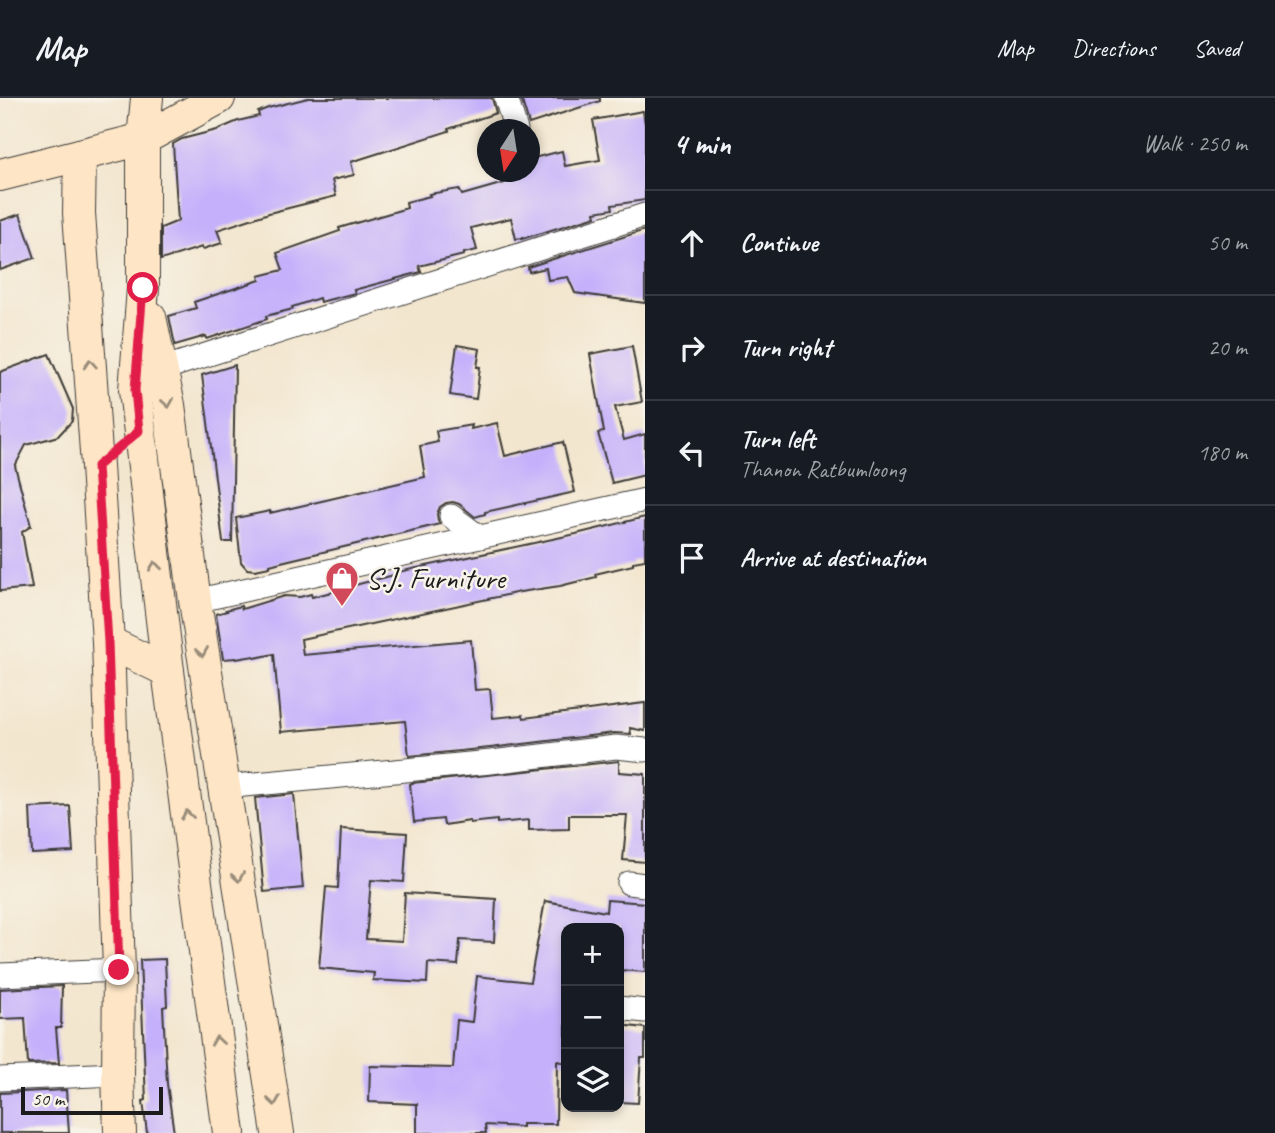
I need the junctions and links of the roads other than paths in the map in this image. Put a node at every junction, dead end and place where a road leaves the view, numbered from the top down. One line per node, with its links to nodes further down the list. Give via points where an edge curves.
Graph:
1 (147, 98): 5 (main road)
2 (219, 98): 5 (main road)
3 (506, 98): 4 (street)
4 (513, 119)
5 (143, 139): 6 (main road); 9 (main road)
6 (80, 155): 7 (main road); 12 (main road, one-way to 6, via 79,213)
7 (0, 175)
8 (645, 215): 10 (street)
9 (143, 288): 10 (main road); 11 (main road, via 135,390)
10 (162, 369): 16 (main road, one-way to 16)
11 (139, 431): 12 (main road); 18 (main road, one-way to 11)
12 (97, 466): 17 (main road)
13 (645, 500): 15 (street)
14 (451, 516): 15 (street)
15 (479, 537): 16 (street)
16 (195, 601): 20 (main road, one-way to 20)
17 (108, 642): 18 (main road); 21 (main road)
18 (168, 671): 28 (main road, one-way to 18)
19 (645, 750): 20 (street, via 616,747)
20 (223, 787): 29 (main road, one-way to 29)
21 (119, 970): 22 (street); 25 (main road)
22 (0, 975)
23 (624, 1009): 24 (street)
24 (645, 1011)
25 (118, 1074): 26 (street); 27 (main road)
26 (0, 1079)
27 (120, 1133)
28 (229, 1133)
29 (278, 1133)

